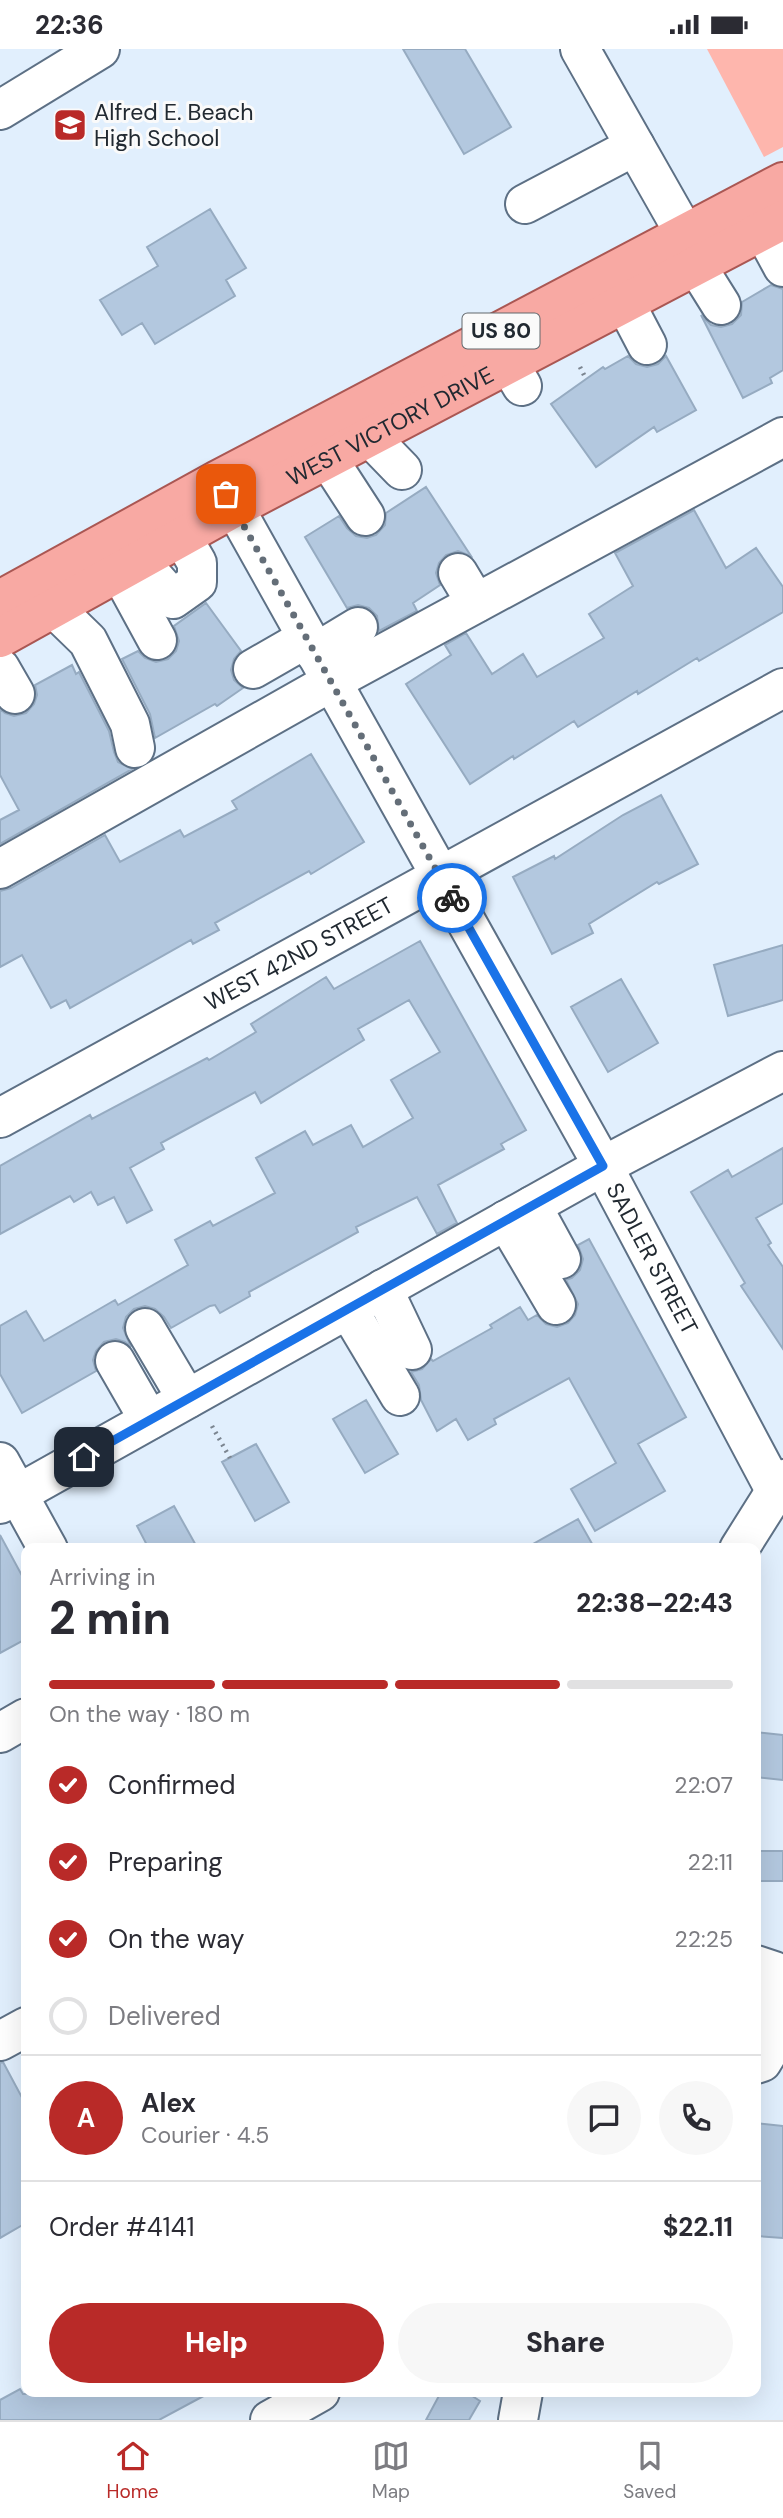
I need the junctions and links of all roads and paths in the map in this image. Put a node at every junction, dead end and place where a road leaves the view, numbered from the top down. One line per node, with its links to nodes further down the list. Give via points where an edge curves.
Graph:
1 (100, 49): 3 (street)
2 (580, 49): 4 (street)
3 (0, 110)
4 (635, 146): 6 (street); 8 (street)
5 (783, 182): 8 (main road, WEST VICTORY DRIVE / US 80)
6 (525, 204)
7 (773, 225): 8 (main road, WEST VICTORY DRIVE / US 80); 9 (street)
8 (690, 249): 10 (main road, WEST VICTORY DRIVE / US 80); 11 (street); 17 (main road, WEST VICTORY DRIVE / US 80)
9 (783, 267)
10 (625, 303): 12 (street); 13 (main road, WEST VICTORY DRIVE / US 80, via 516,375)
11 (720, 305)
12 (647, 345)
13 (370, 437): 15 (main road, WEST VICTORY DRIVE / US 80); 16 (street)
14 (783, 437): 26 (street)
15 (328, 459): 17 (main road, WEST VICTORY DRIVE / US 80); 18 (street)
16 (402, 470)
17 (226, 494): 19 (main road, WEST VICTORY DRIVE / US 80); 21 (main road, WEST VICTORY DRIVE / US 80); 26 (street, SADLER STREET)
18 (365, 516)
19 (182, 537): 20 (main road, WEST VICTORY DRIVE / US 80); 20 (street, via 197,563 197,582 173,599)
20 (130, 566): 22 (main road, WEST VICTORY DRIVE / US 80); 25 (street)
21 (0, 600)
22 (54, 608): 24 (main road, WEST VICTORY DRIVE / US 80); 29 (street, via 88,641 130,725)
23 (358, 627): 26 (street)
24 (0, 638)
25 (157, 640)
26 (317, 658): 27 (street); 30 (street); 31 (street, SADLER STREET)
27 (253, 669)
28 (783, 688): 31 (street, WEST 42ND STREET)
29 (135, 748)
30 (0, 869)
31 (440, 877): 33 (street, WEST 42ND STREET); 34 (street, SADLER STREET)
32 (783, 1071): 34 (street)
33 (0, 1118)
34 (603, 1166): 35 (street); 46 (street, SADLER STREET)
35 (519, 1213): 36 (street); 37 (street); 38 (street)
36 (561, 1259)
37 (383, 1289): 39 (street); 41 (street)
38 (556, 1305)
39 (348, 1309): 43 (street); 44 (street)
40 (145, 1328): 44 (street)
41 (412, 1350)
42 (116, 1361): 45 (street)
43 (400, 1396)
44 (187, 1399): 45 (street)
45 (149, 1420): 47 (street)
46 (779, 1485): 49 (street)
47 (6, 1487): 48 (street)
48 (44, 1543)
49 (742, 1543)
50 (21, 1721): 51 (street)
51 (0, 1733)
52 (767, 1972): 55 (street, via 768,2052)
53 (21, 2030): 54 (street)
54 (0, 2041)
55 (761, 2062)
56 (306, 2397): 58 (street)
57 (522, 2397): 59 (street)
58 (274, 2408)
59 (518, 2420)

